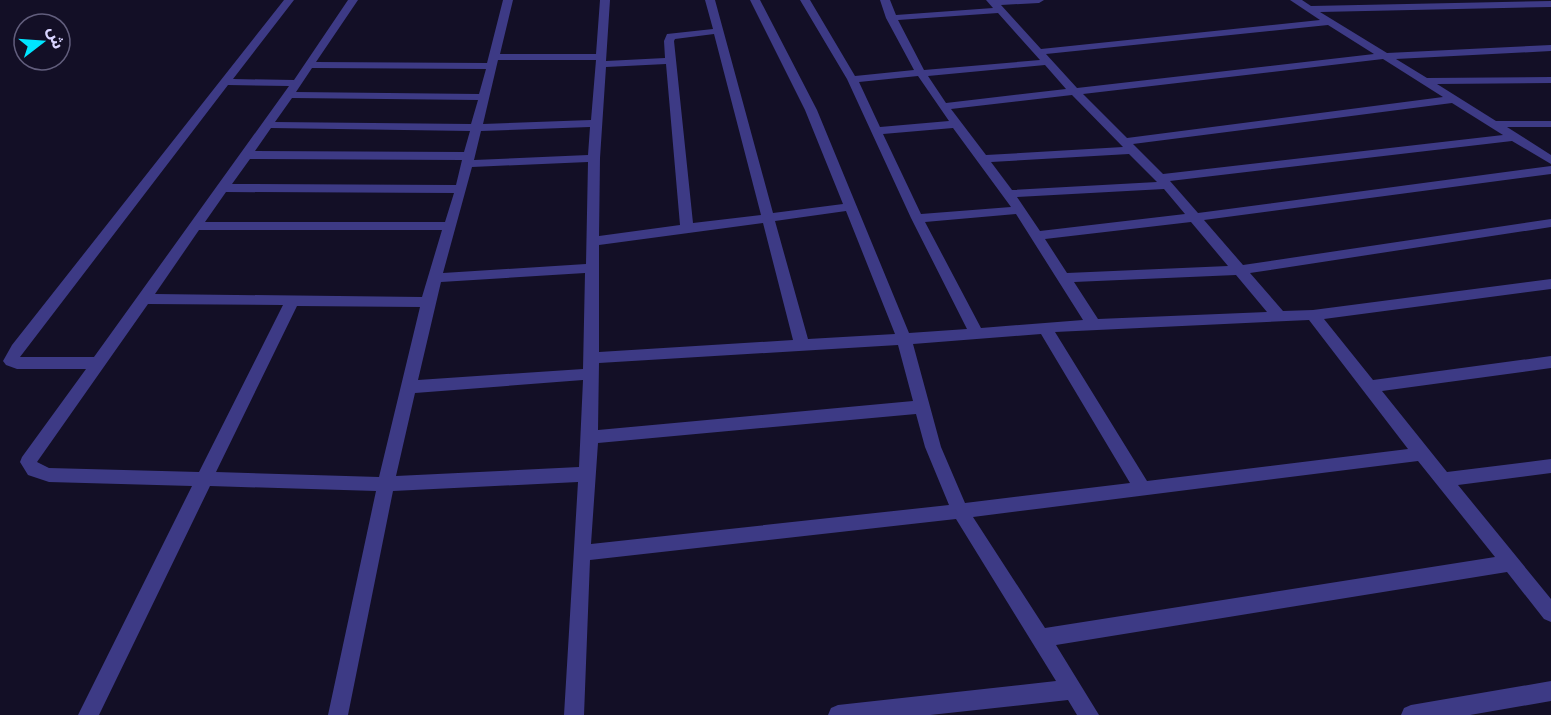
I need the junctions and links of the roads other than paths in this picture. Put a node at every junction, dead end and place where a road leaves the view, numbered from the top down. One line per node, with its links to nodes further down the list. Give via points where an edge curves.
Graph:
1 (289, 0): 29 (street)
2 (353, 0): 24 (street)
3 (508, 0): 22 (street)
4 (605, 0): 20 (street)
5 (710, 0): 16 (street)
6 (755, 0): 55 (street, via 811,110)
7 (805, 0): 26 (street)
8 (885, 0): 14 (street)
9 (1039, 0): 12 (street)
10 (1295, 0): 13 (street)
11 (1551, 4): 13 (street)
12 (995, 5): 14 (street); 18 (street)
13 (1310, 9): 15 (street)
14 (891, 18): 25 (street)
15 (1330, 22): 18 (street); 19 (street)
16 (718, 31): 21 (street, via 671,36); 57 (street)
17 (1551, 48): 19 (street)
18 (1039, 52): 23 (street)
19 (1385, 57): 28 (street); 31 (street)
20 (601, 60): 21 (street); 22 (street); 36 (street)
21 (672, 61): 63 (street)
22 (492, 62): 24 (street); 33 (street)
23 (1048, 62): 25 (street); 31 (street)
24 (308, 65): 30 (street)
25 (922, 73): 26 (street); 35 (street)
26 (852, 79): 42 (street)
27 (1551, 80): 28 (street)
28 (1427, 81): 34 (street)
29 (223, 82): 30 (street); 82 (street, via 11,361)
30 (297, 83): 32 (street)
31 (1075, 92): 35 (street); 44 (street)
32 (287, 95): 33 (street); 40 (street)
33 (484, 97): 41 (street)
34 (1455, 99): 38 (street); 44 (street)
35 (945, 106): 37 (street)
36 (597, 123): 41 (street); 46 (street)
37 (958, 124): 42 (street); 47 (street)
38 (1494, 124): 39 (street); 43 (street)
39 (1551, 124)
40 (267, 125): 41 (street); 45 (street)
41 (477, 128): 48 (street)
42 (876, 131): 58 (street)
43 (1515, 137): 49 (street); 51 (street)
44 (1128, 146): 47 (street); 51 (street)
45 (245, 156): 48 (street); 52 (street)
46 (594, 158): 48 (street); 65 (street)
47 (982, 159): 54 (street)
48 (469, 160): 53 (street)
49 (1551, 160)
50 (1551, 170): 59 (street)
51 (1163, 182): 54 (street); 59 (street)
52 (222, 188): 53 (street); 61 (street)
53 (461, 189): 62 (street)
54 (1008, 194): 56 (street)
55 (849, 207): 57 (street); 79 (street)
56 (1019, 210): 58 (street); 64 (street)
57 (770, 218): 63 (street); 80 (street)
58 (917, 218): 78 (street)
59 (1195, 218): 64 (street); 67 (street)
60 (1551, 223): 67 (street)
61 (195, 226): 62 (street); 71 (street)
62 (451, 226): 68 (street)
63 (687, 229): 65 (street)
64 (1036, 236): 69 (street)
65 (593, 241): 66 (street)
66 (594, 268): 68 (street); 83 (street)
67 (1239, 270): 69 (street); 74 (street)
68 (435, 278): 73 (street)
69 (1064, 278): 76 (street)
70 (1551, 284): 75 (street)
71 (144, 299): 72 (street); 82 (street)
72 (293, 300): 73 (street); 91 (street)
73 (428, 302): 84 (street)
74 (1278, 315): 75 (street); 76 (street)
75 (1313, 315): 85 (street)
76 (1094, 324): 77 (street)
77 (1045, 328): 78 (street); 94 (street)
78 (977, 333): 79 (street)
79 (904, 339): 80 (street); 86 (street)
80 (802, 345): 83 (street)
81 (1551, 362): 85 (street)
82 (98, 363): 91 (street, via 36,448 28,462 34,470 49,475)
83 (591, 366): 84 (street); 87 (street)
84 (408, 387): 93 (street)
85 (1368, 387): 88 (street)
86 (921, 407): 87 (street); 95 (street)
87 (590, 437): 90 (street)
88 (1422, 454): 92 (street); 94 (street)
89 (1551, 466): 92 (street)
90 (588, 474): 93 (street); 96 (street)
91 (205, 479): 93 (street); 102 (street)
92 (1444, 480): 97 (street)
93 (386, 484): 103 (street)
94 (1142, 488): 95 (street)
95 (960, 511): 96 (street); 99 (street)
96 (581, 553): 104 (street)
97 (1511, 563): 98 (street); 99 (street)
98 (1551, 613)
99 (1040, 638): 100 (street)
100 (1073, 689): 105 (street); 106 (street)
101 (1551, 691): 107 (street)
102 (88, 715)
103 (338, 715)
104 (574, 715)
105 (838, 715)
106 (1089, 715)
107 (1411, 715)

